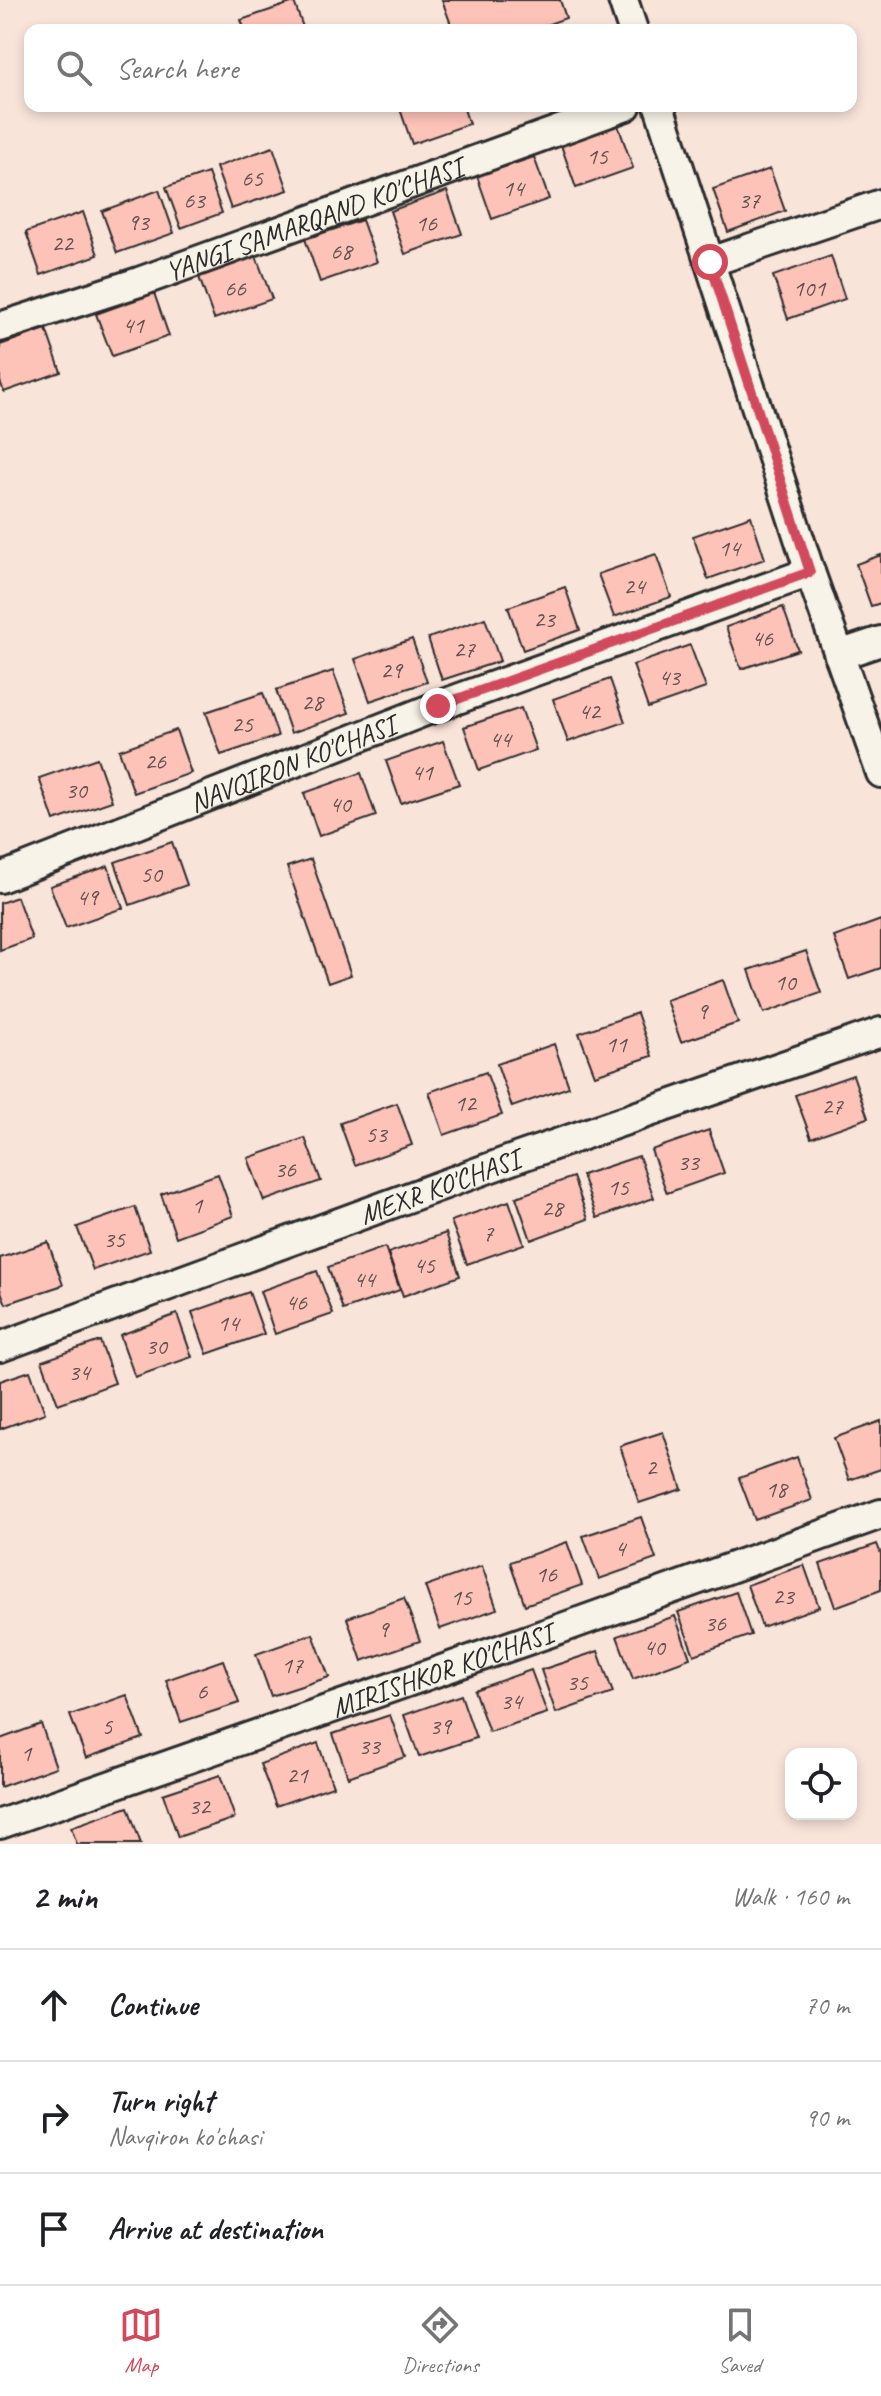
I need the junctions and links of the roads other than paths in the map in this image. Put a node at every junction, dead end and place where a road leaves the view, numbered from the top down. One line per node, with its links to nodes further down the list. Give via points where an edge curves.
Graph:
1 (623, 0): 2 (street)
2 (631, 24)
3 (609, 112): 7 (street, YANGI SAMARQAND KO'CHASI)
4 (661, 112): 6 (street)
5 (881, 204): 6 (street)
6 (710, 262): 8 (street)
7 (0, 327)
8 (810, 572): 10 (street); 12 (street, NAVQIRON KO'CHASI, via 438,706)
9 (881, 641): 10 (street)
10 (839, 655): 11 (street)
11 (881, 773)
12 (0, 878)
13 (881, 1032): 14 (street, MEXR KO'CHASI, via 519,1157)
14 (0, 1347)
15 (881, 1514): 16 (street, MIRISHKOR KO'CHASI)
16 (0, 1824)

